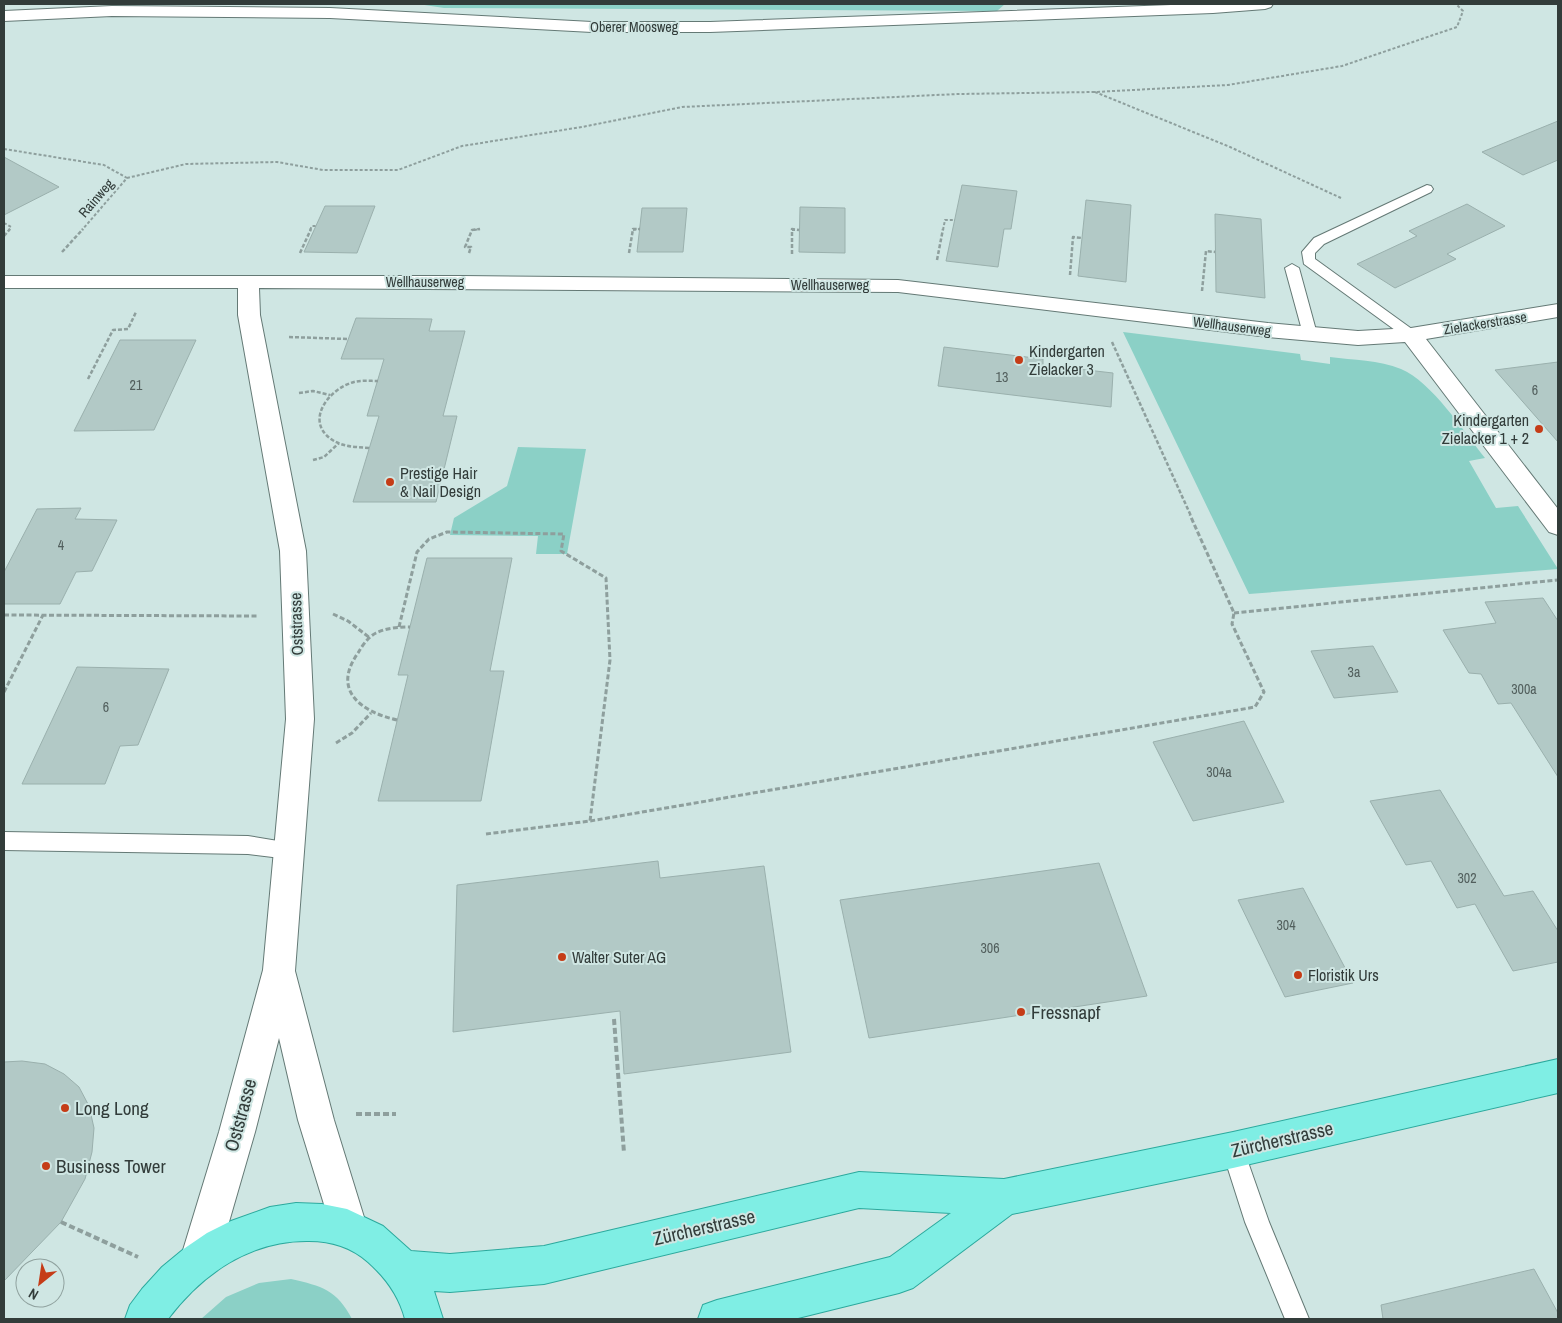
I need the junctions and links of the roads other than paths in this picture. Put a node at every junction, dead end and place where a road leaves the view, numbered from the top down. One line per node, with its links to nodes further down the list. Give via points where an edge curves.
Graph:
1 (348, 4): 3 (street)
2 (1265, 4): 3 (street, Oberer Moosweg, via 710,27 592,27)
3 (388, 15): 4 (street, Oberer Moosweg, via 112,11)
4 (4, 16)
5 (1427, 189): 11 (lane, via 1319,241 1308,252 1309,262)
6 (1292, 268): 10 (lane)
7 (4, 282): 8 (street, Wellhauserweg)
8 (248, 282): 10 (street, Wellhauserweg, via 898,286); 14 (street, Oststrasse, via 249,314 293,551 300,719)
9 (1558, 310): 11 (street, Zielackerstrasse)
10 (1310, 334): 11 (street, Wellhauserweg, via 1358,338)
11 (1411, 335): 12 (street)
12 (1558, 526)
13 (4, 841): 14 (lane, via 248,844)
14 (289, 850): 15 (street, Oststrasse)
15 (279, 970): 19 (street, Oststrasse, via 316,1120); 20 (street, Oststrasse, via 237,1132)
16 (1558, 1076): 17 (main road, Zürcherstrasse)
17 (1233, 1150): 18 (main road, Zürcherstrasse); 26 (lane, via 1257,1222)
18 (1004, 1197): 21 (main road, Zürcherstrasse, via 859,1190 544,1265 450,1273); 25 (main road, Zürcherstrasse, via 899,1274)
19 (348, 1227): 20 (main road, via 313,1221 275,1224 236,1237); 21 (main road, via 379,1245)
20 (199, 1260): 22 (main road)
21 (403, 1270): 24 (main road)
22 (150, 1310): 23 (main road)
23 (123, 1319)
24 (424, 1319)
25 (717, 1319)
26 (1298, 1319)

